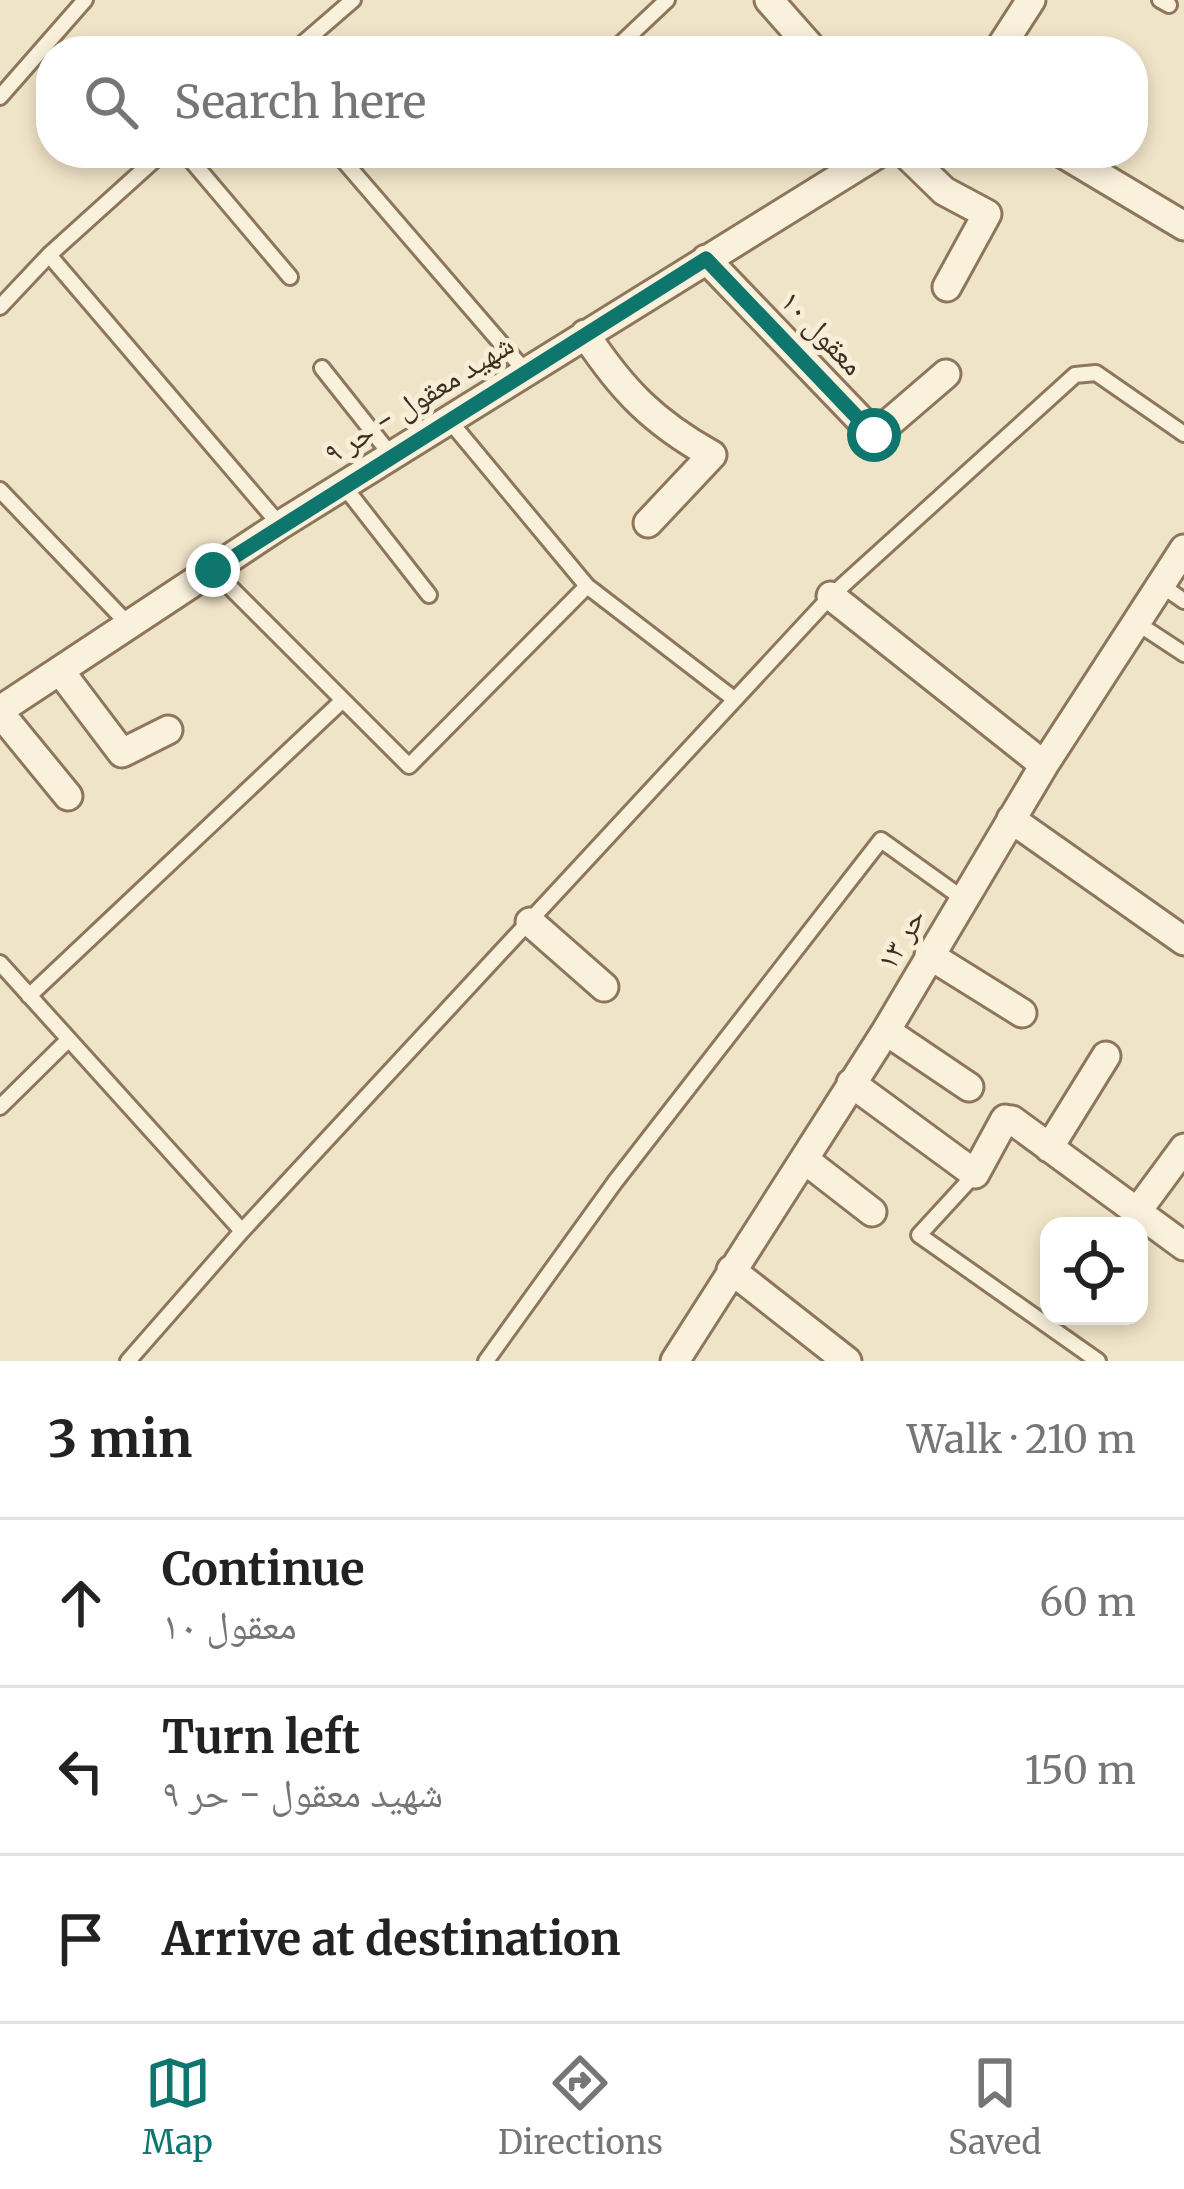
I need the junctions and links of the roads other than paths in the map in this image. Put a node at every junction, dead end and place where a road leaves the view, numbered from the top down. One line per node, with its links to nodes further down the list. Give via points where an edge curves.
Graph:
1 (85, 0): 6 (lane)
2 (353, 0): 7 (lane)
3 (667, 0): 8 (lane)
4 (769, 0): 9 (street)
5 (1030, 0): 10 (street)
6 (53, 36)
7 (311, 36)
8 (630, 36)
9 (801, 36)
10 (1007, 36)
11 (36, 56): 12 (lane)
12 (0, 97)
13 (145, 168): 20 (lane)
14 (198, 168): 22 (lane)
15 (350, 168): 27 (lane)
16 (855, 168): 21 (street, شهید معقول - حر ۹)
17 (920, 168): 23 (street, via 987,214)
18 (1087, 168): 19 (street)
19 (1184, 226)
20 (49, 255): 24 (lane); 35 (lane)
21 (706, 259): 25 (street, شهید معقول - حر ۹); 28 (street, معقول ۱۰, via 874,435)
22 (290, 277)
23 (947, 287)
24 (0, 307)
25 (585, 334): 27 (street, شهید معقول - حر ۹); 34 (street, via 617,382 664,428 712,455)
26 (322, 368): 31 (lane)
27 (525, 371): 29 (street, شهید معقول - حر ۹)
28 (946, 374)
29 (448, 419): 31 (street, شهید معقول - حر ۹); 38 (lane)
30 (1184, 434): 41 (lane, via 1096,373 1075,375)
31 (391, 455): 32 (street, شهید معقول - حر ۹)
32 (344, 485): 35 (street, شهید معقول - حر ۹); 40 (lane)
33 (0, 490): 43 (lane)
34 (648, 523)
35 (280, 525): 37 (street, شهید معقول - حر ۹)
36 (1184, 549): 39 (street, حر ۱۳)
37 (213, 570): 43 (street, شهید معقول - حر ۹); 47 (lane)
38 (587, 586): 46 (lane); 47 (lane, via 409,766)
39 (1173, 593): 42 (street, حر ۱۳)
40 (429, 595)
41 (831, 596): 46 (lane); 50 (street)
42 (1137, 623): 44 (lane); 50 (street, حر ۱۳)
43 (130, 626): 45 (street, شهید معقول - حر ۹)
44 (1184, 654)
45 (60, 671): 48 (street, شهید معقول - حر ۹); 49 (street, via 122,753)
46 (734, 699): 54 (lane)
47 (343, 700): 59 (lane)
48 (0, 711): 51 (street)
49 (168, 730)
50 (1043, 765): 52 (street, حر ۱۳)
51 (68, 796)
52 (1011, 819): 53 (street, حر ۱۳); 55 (street)
53 (962, 898): 56 (street, حر ۱۳); 77 (lane, via 881,840)
54 (530, 922): 58 (street); 73 (lane)
55 (1184, 941)
56 (929, 955): 60 (street); 61 (street, حر ۱۳)
57 (0, 963): 59 (lane)
58 (604, 987)
59 (29, 996): 62 (lane)
60 (1022, 1013)
61 (886, 1031): 64 (street, حر ۱۳); 65 (street)
62 (67, 1041): 66 (lane); 73 (lane)
63 (1106, 1056): 67 (street)
64 (851, 1083): 69 (street, حر ۱۳); 70 (street)
65 (969, 1087)
66 (0, 1107)
67 (1048, 1148): 70 (street, via 1005,1119); 72 (street)
68 (1184, 1148): 72 (street)
69 (805, 1160): 71 (street); 75 (street, حر ۱۳)
70 (975, 1174): 80 (lane, via 919,1235)
71 (872, 1212)
72 (1136, 1213): 74 (street)
73 (242, 1231): 76 (lane)
74 (1184, 1246)
75 (731, 1270): 78 (street, حر ۱۳); 79 (street)
76 (128, 1361)
77 (486, 1361)
78 (675, 1361)
79 (847, 1361)
80 (1098, 1361)

